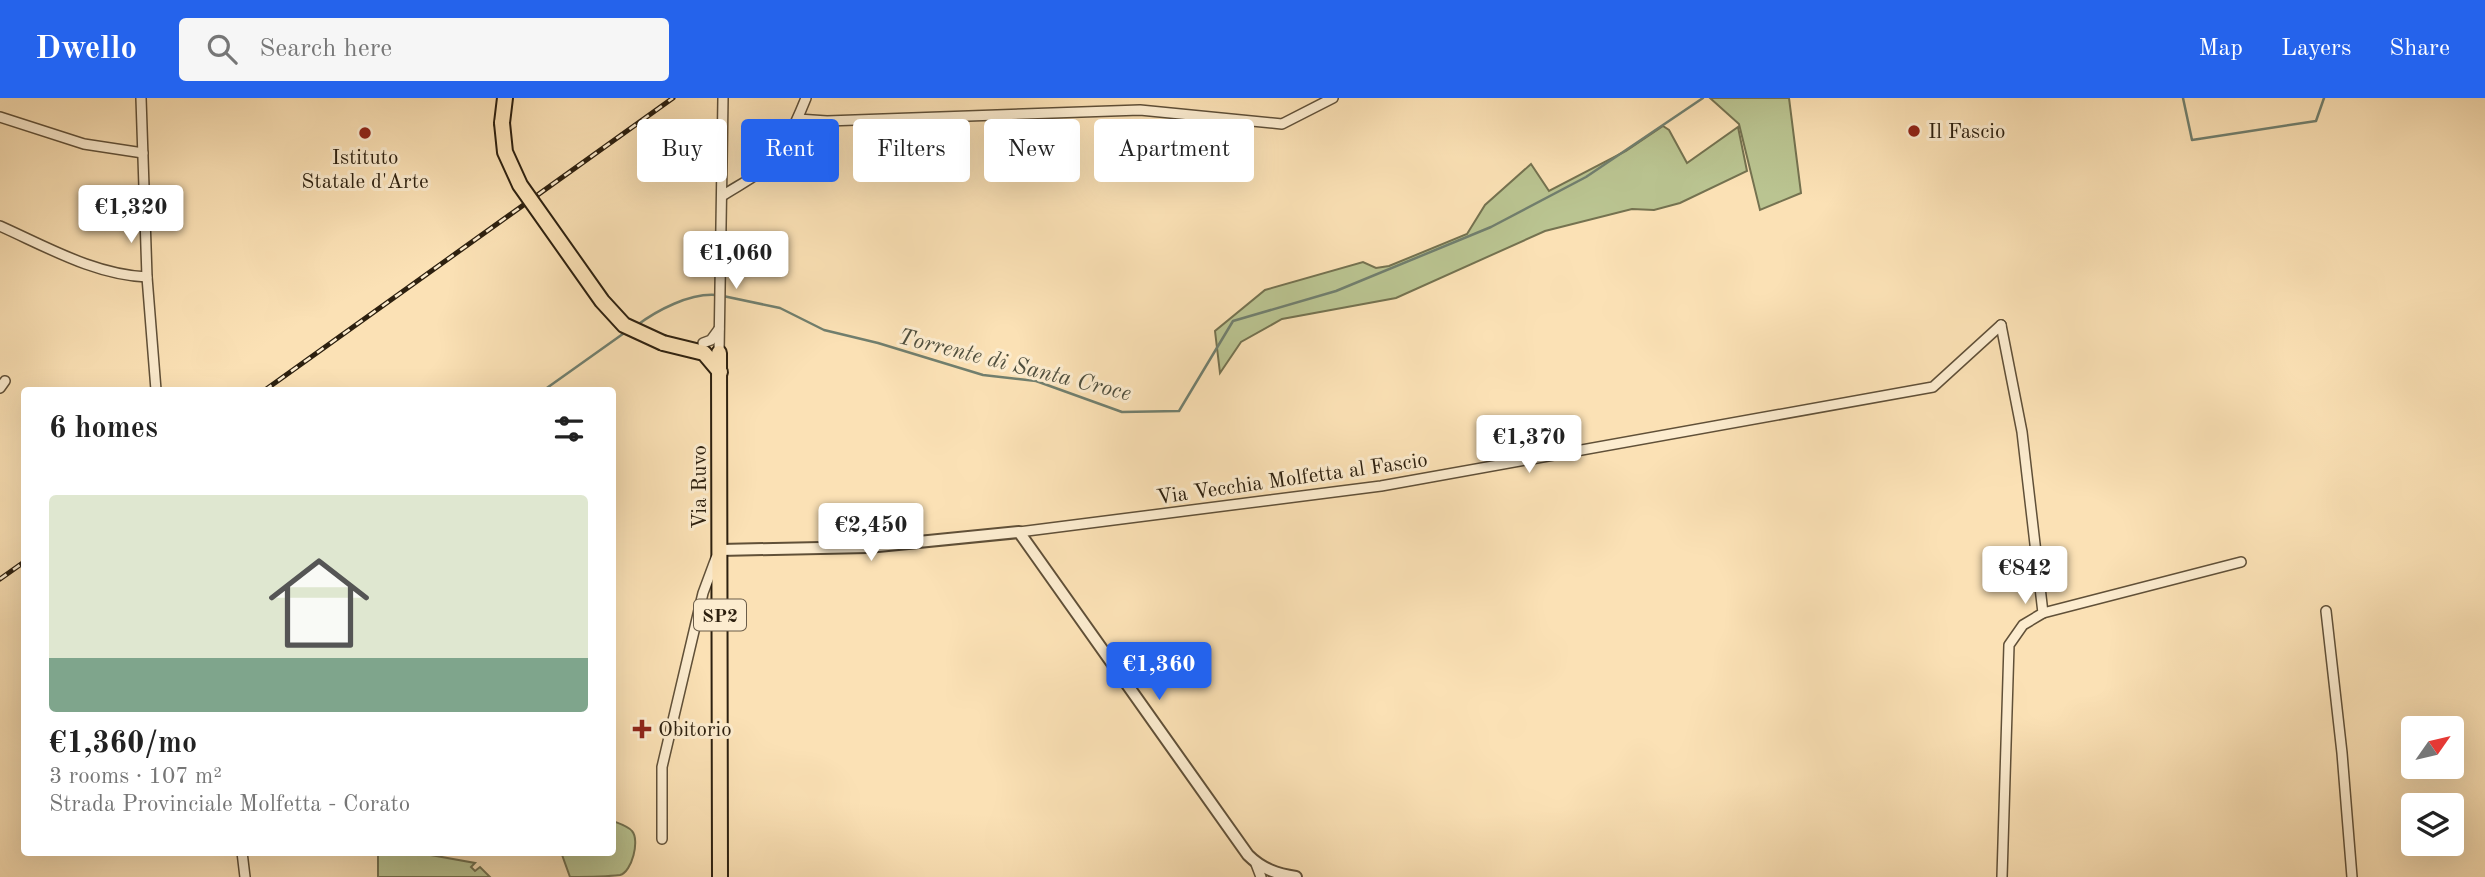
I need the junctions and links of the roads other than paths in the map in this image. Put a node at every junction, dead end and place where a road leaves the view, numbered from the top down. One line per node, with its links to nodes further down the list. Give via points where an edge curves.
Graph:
1 (141, 98): 9 (street)
2 (505, 98): 15 (main road, bridge, via 505,152 520,185 602,301 624,325 663,343)
3 (723, 98): 11 (street, Via Ruvo)
4 (806, 98): 7 (street)
5 (1332, 98): 8 (street, via 1282,124 1140,110)
6 (0, 117): 9 (street, via 84,144)
7 (798, 119)
8 (839, 121)
9 (143, 153): 13 (street)
10 (745, 182): 11 (street)
11 (722, 196): 14 (street, Via Ruvo)
12 (0, 226): 13 (street, via 103,271)
13 (147, 277): 16 (street)
14 (721, 321): 15 (street, Via Ruvo); 15 (street)
15 (709, 350): 18 (main road, Via Ruvo / SP2, via 720,372)
16 (156, 387)
17 (1019, 532): 18 (street, via 882,546); 21 (street, Via Vecchia Molfetta al Fascio, via 1381,486 1933,387 2001,325 2022,432); 24 (street)
18 (720, 550): 22 (street, via 703,593 662,766); 26 (main road, Via Ruvo / SP2)
19 (2241, 562): 21 (street)
20 (2326, 611): 30 (street)
21 (2043, 613): 29 (street, via 2023,625 2009,645)
22 (662, 839)
23 (242, 856): 25 (street)
24 (1256, 864): 27 (street); 28 (street)
25 (245, 877)
26 (720, 877)
27 (1261, 877)
28 (1296, 877)
29 (2001, 877)
30 (2352, 877)

